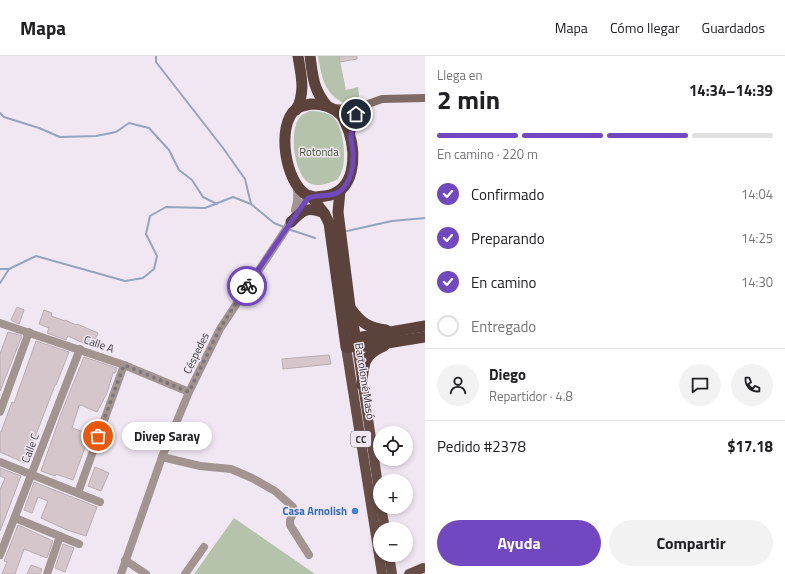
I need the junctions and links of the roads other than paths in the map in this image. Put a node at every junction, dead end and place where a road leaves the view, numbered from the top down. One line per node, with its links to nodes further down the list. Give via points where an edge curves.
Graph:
1 (298, 56): 6 (highway, CC, via 302,94)
2 (310, 56): 4 (highway, CC, via 314,84 319,96)
3 (425, 98): 5 (main road, via 382,99)
4 (329, 107): 5 (main road); 6 (highway, via 310,104); 7 (highway, CC, via 341,115)
5 (360, 107): 7 (main road, via 351,126)
6 (296, 110): 8 (highway, CC, via 286,130 288,169)
7 (350, 137): 9 (highway, CC, via 353,151 352,170)
8 (295, 182): 10 (highway, CC, via 302,191); 12 (street, Céspedes, via 298,202)
9 (340, 191): 10 (highway, via 326,196); 13 (highway, Bartolomé Masó / CC, via 338,212)
10 (311, 196): 11 (highway, Bartolomé Masó / CC); 12 (street, Céspedes)
11 (324, 213): 12 (highway, via 307,210); 20 (highway, Bartolomé Masó / CC, via 329,223)
12 (290, 223): 24 (street, Céspedes, via 220,328)
13 (350, 307): 16 (highway, via 365,324 376,329); 20 (highway, Bartolomé Masó / CC)
14 (0, 323): 17 (street, Calle A)
15 (425, 326): 16 (highway)
16 (407, 329): 20 (highway, via 362,337)
17 (29, 332): 21 (street, Calle A); 25 (street)
18 (425, 337): 19 (highway)
19 (393, 343): 20 (highway); 23 (highway, via 366,358)
20 (351, 344): 23 (main road, Bartolomé Masó / CC); 40 (main road, Bartolomé Masó / CC)
21 (80, 349): 22 (street, Calle A); 28 (street, Calle C)
22 (124, 365): 24 (street, Calle A); 30 (street)
23 (362, 385): 29 (main road, Bartolomé Masó / CC)
24 (189, 392): 26 (street, Céspedes)
25 (0, 412)
26 (162, 457): 37 (street, via 200,466 231,469 275,491 293,507 290,526); 38 (street, Céspedes)
27 (0, 462): 28 (street)
28 (31, 474): 30 (street); 32 (street, Calle C)
29 (376, 474)
30 (78, 493): 31 (street)
31 (100, 502)
32 (15, 518): 33 (street); 36 (street, Calle C)
33 (60, 536): 34 (street); 41 (street)
34 (79, 544)
35 (204, 547): 44 (street)
36 (0, 555)
37 (309, 555)
38 (125, 560): 42 (street, Céspedes); 43 (street)
39 (422, 569): 46 (main road)
40 (389, 572): 45 (main road)
41 (47, 574)
42 (121, 574)
43 (146, 574)
44 (185, 574)
45 (401, 574)
46 (409, 574)

